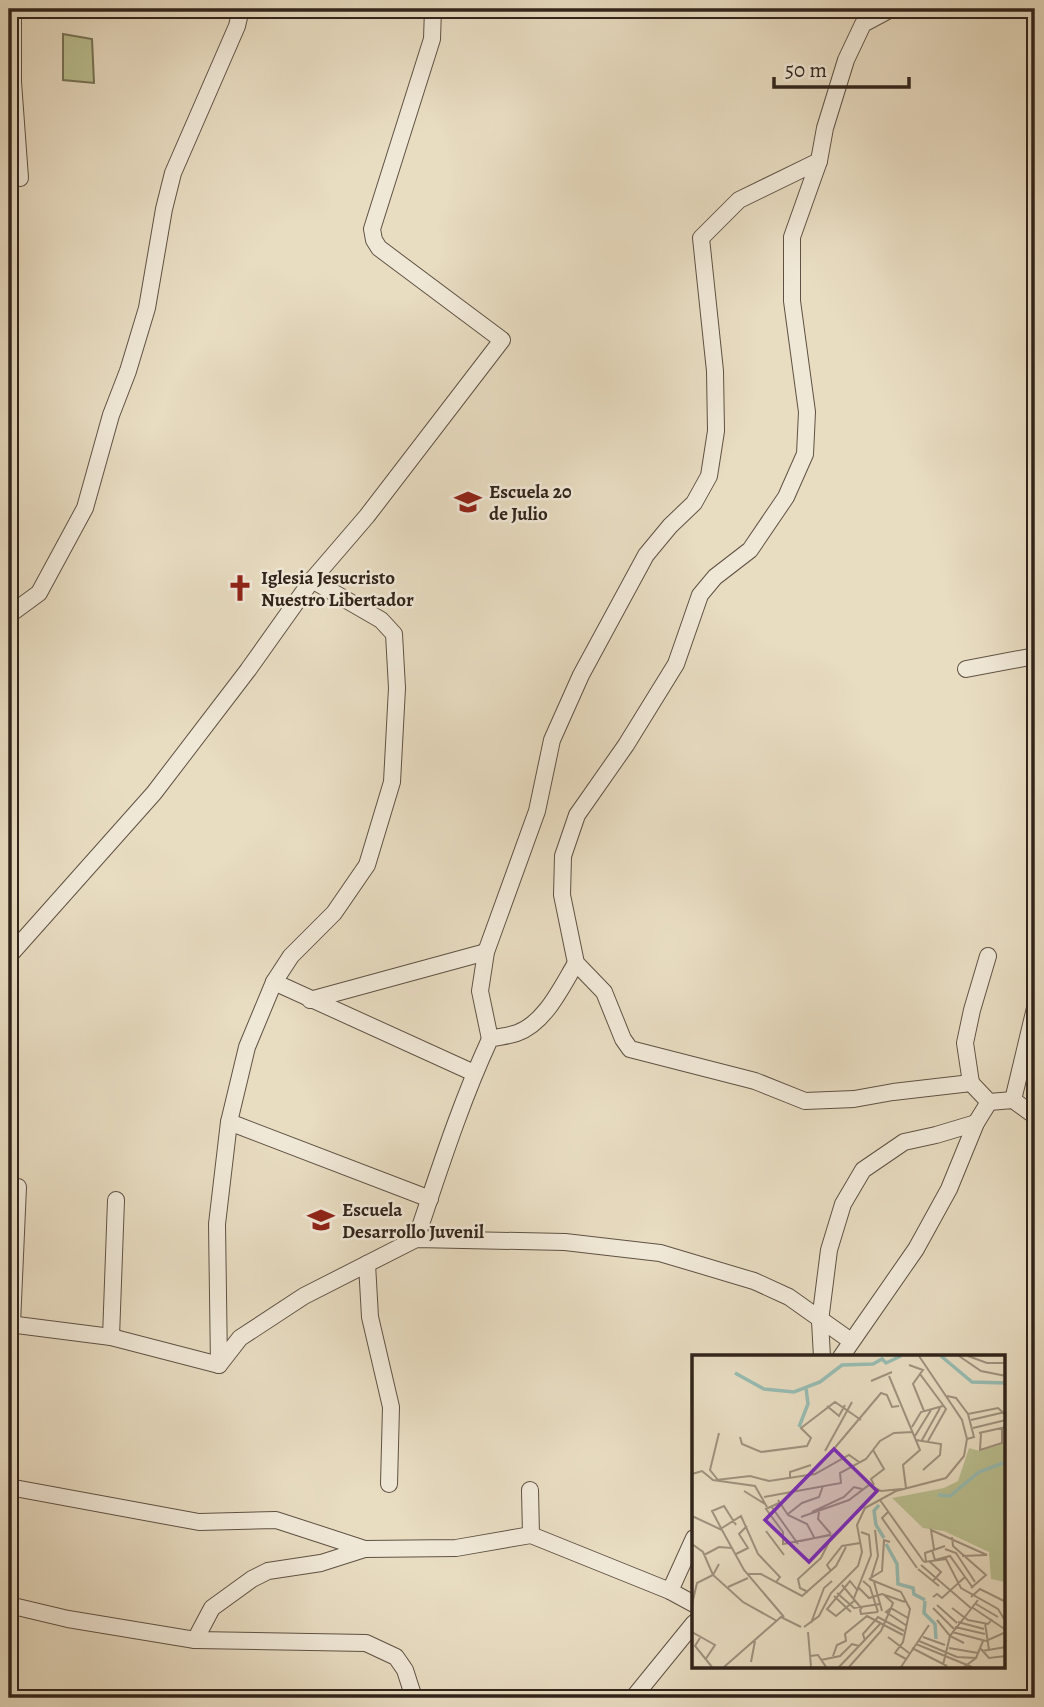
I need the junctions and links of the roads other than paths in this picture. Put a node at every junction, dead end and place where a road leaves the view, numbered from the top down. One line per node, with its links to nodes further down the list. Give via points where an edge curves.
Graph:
1 (13, 9): 6 (street)
2 (241, 9): 8 (street, via 173,173 146,308 85,508 39,593)
3 (433, 9): 7 (street, via 432,39 372,229 374,240 502,341)
4 (891, 9): 5 (street, via 863,24 846,60)
5 (820, 161): 11 (street, via 739,200 701,238 715,371 716,431 709,476 694,503 646,555 581,675 552,740 537,811); 14 (street, via 792,237 792,301 807,412 805,454 786,497 750,550 699,595 677,664 577,815 563,856 562,895)
6 (20, 178)
7 (312, 580): 12 (street, via 154,793); 15 (street, via 381,620 394,634 397,688 392,782 367,865 334,913 291,956)
8 (9, 615)
9 (1035, 656): 10 (street)
10 (966, 669)
11 (486, 952): 16 (street); 18 (street, via 480,991)
12 (9, 956)
13 (988, 956): 20 (street, via 965,1043)
14 (576, 963): 18 (street, via 535,1022 518,1033); 20 (street, via 604,992 623,1039 639,1053 755,1081 805,1101)
15 (274, 982): 16 (street); 24 (street, via 247,1047)
16 (310, 1000): 19 (street)
17 (1035, 1008): 21 (street)
18 (490, 1040): 19 (street)
19 (474, 1073): 27 (street)
20 (971, 1083): 22 (street)
21 (1013, 1100): 22 (street); 23 (street)
22 (989, 1102): 25 (street)
23 (1035, 1116)
24 (229, 1122): 27 (street); 37 (street, via 217,1224)
25 (976, 1123): 31 (street, via 904,1142 863,1170 843,1204 829,1250); 34 (street, via 916,1249)
26 (18, 1187): 32 (street)
27 (430, 1199): 29 (street)
28 (116, 1200): 33 (street)
29 (416, 1239): 30 (street); 31 (street, via 565,1242 660,1253 754,1281 789,1297)
30 (367, 1264): 37 (street, via 304,1296 240,1338); 38 (street, via 370,1317 391,1407)
31 (820, 1321): 34 (street); 35 (street)
32 (10, 1324): 33 (street)
33 (111, 1336): 37 (street)
34 (851, 1341): 36 (street)
35 (822, 1355)
36 (842, 1355)
37 (219, 1365)
38 (389, 1484)
39 (9, 1487): 43 (street, via 199,1522 276,1520)
40 (530, 1490): 41 (street)
41 (531, 1535): 43 (street, via 456,1548); 44 (street)
42 (692, 1542): 44 (street)
43 (365, 1549): 48 (street, via 321,1563 268,1571 252,1579 212,1608)
44 (670, 1591): 45 (street)
45 (692, 1603)
46 (9, 1605): 48 (street)
47 (692, 1625): 50 (street)
48 (195, 1640): 49 (street, via 366,1643 396,1657)
49 (414, 1698)
50 (633, 1698)

